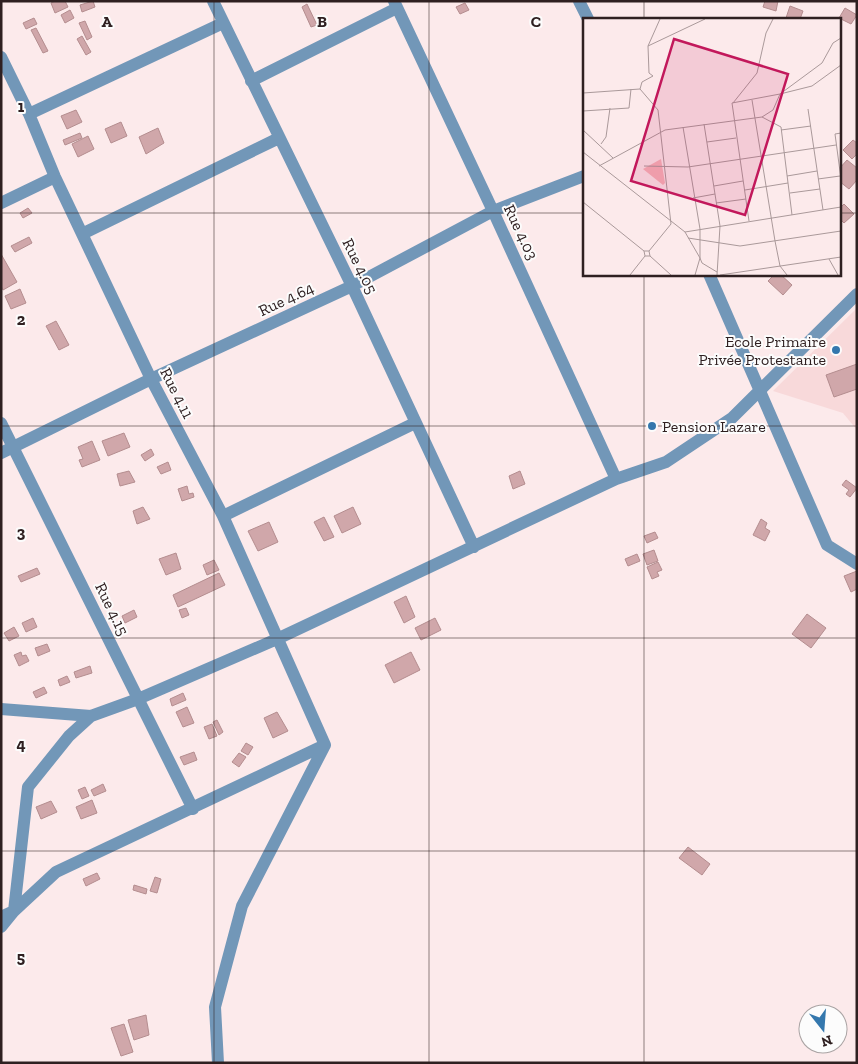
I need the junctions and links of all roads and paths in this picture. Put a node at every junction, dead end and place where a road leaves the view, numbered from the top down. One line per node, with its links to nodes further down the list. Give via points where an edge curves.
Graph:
1 (213, 1): 5 (street, Rue 4.05)
2 (579, 1): 4 (street)
3 (396, 5): 7 (street); 13 (street, Rue 4.03)
4 (588, 18)
5 (223, 22): 7 (street, Rue 4.05); 8 (street)
6 (1, 57): 8 (street, Rue 4.11)
7 (251, 81): 9 (street, Rue 4.05)
8 (29, 114): 11 (street, Rue 4.11)
9 (279, 138): 14 (street); 16 (street, Rue 4.05)
10 (583, 176): 13 (street, Rue 4.64)
11 (55, 178): 12 (street); 14 (street, Rue 4.11)
12 (1, 203)
13 (493, 211): 16 (street, Rue 4.64); 24 (street, Rue 4.03)
14 (84, 233): 18 (street, Rue 4.11)
15 (709, 275): 19 (street)
16 (352, 286): 18 (street, Rue 4.64); 21 (street, Rue 4.05)
17 (857, 294): 19 (street)
18 (151, 379): 22 (street, Rue 4.64); 25 (street, Rue 4.11)
19 (760, 392): 24 (street, via 732,418 666,462); 27 (street, via 827,545)
20 (1, 423): 22 (street, Rue 4.15)
21 (415, 423): 25 (street); 26 (street, Rue 4.05)
22 (13, 447): 23 (street, Rue 4.64); 29 (street, Rue 4.15)
23 (1, 453)
24 (616, 478): 26 (street)
25 (223, 516): 28 (street, Rue 4.11)
26 (474, 547): 28 (street)
27 (857, 564)
28 (277, 639): 29 (street); 32 (street, Rue 4.11)
29 (138, 699): 31 (street); 33 (street, Rue 4.15)
30 (1, 709): 31 (street)
31 (91, 716): 34 (street, via 69,736 28,787)
32 (325, 745): 33 (street); 37 (street, via 242,906 215,1007)
33 (193, 808): 34 (street, via 56,872)
34 (14, 911): 35 (street); 36 (street)
35 (1, 917)
36 (1, 927)
37 (218, 1063)

